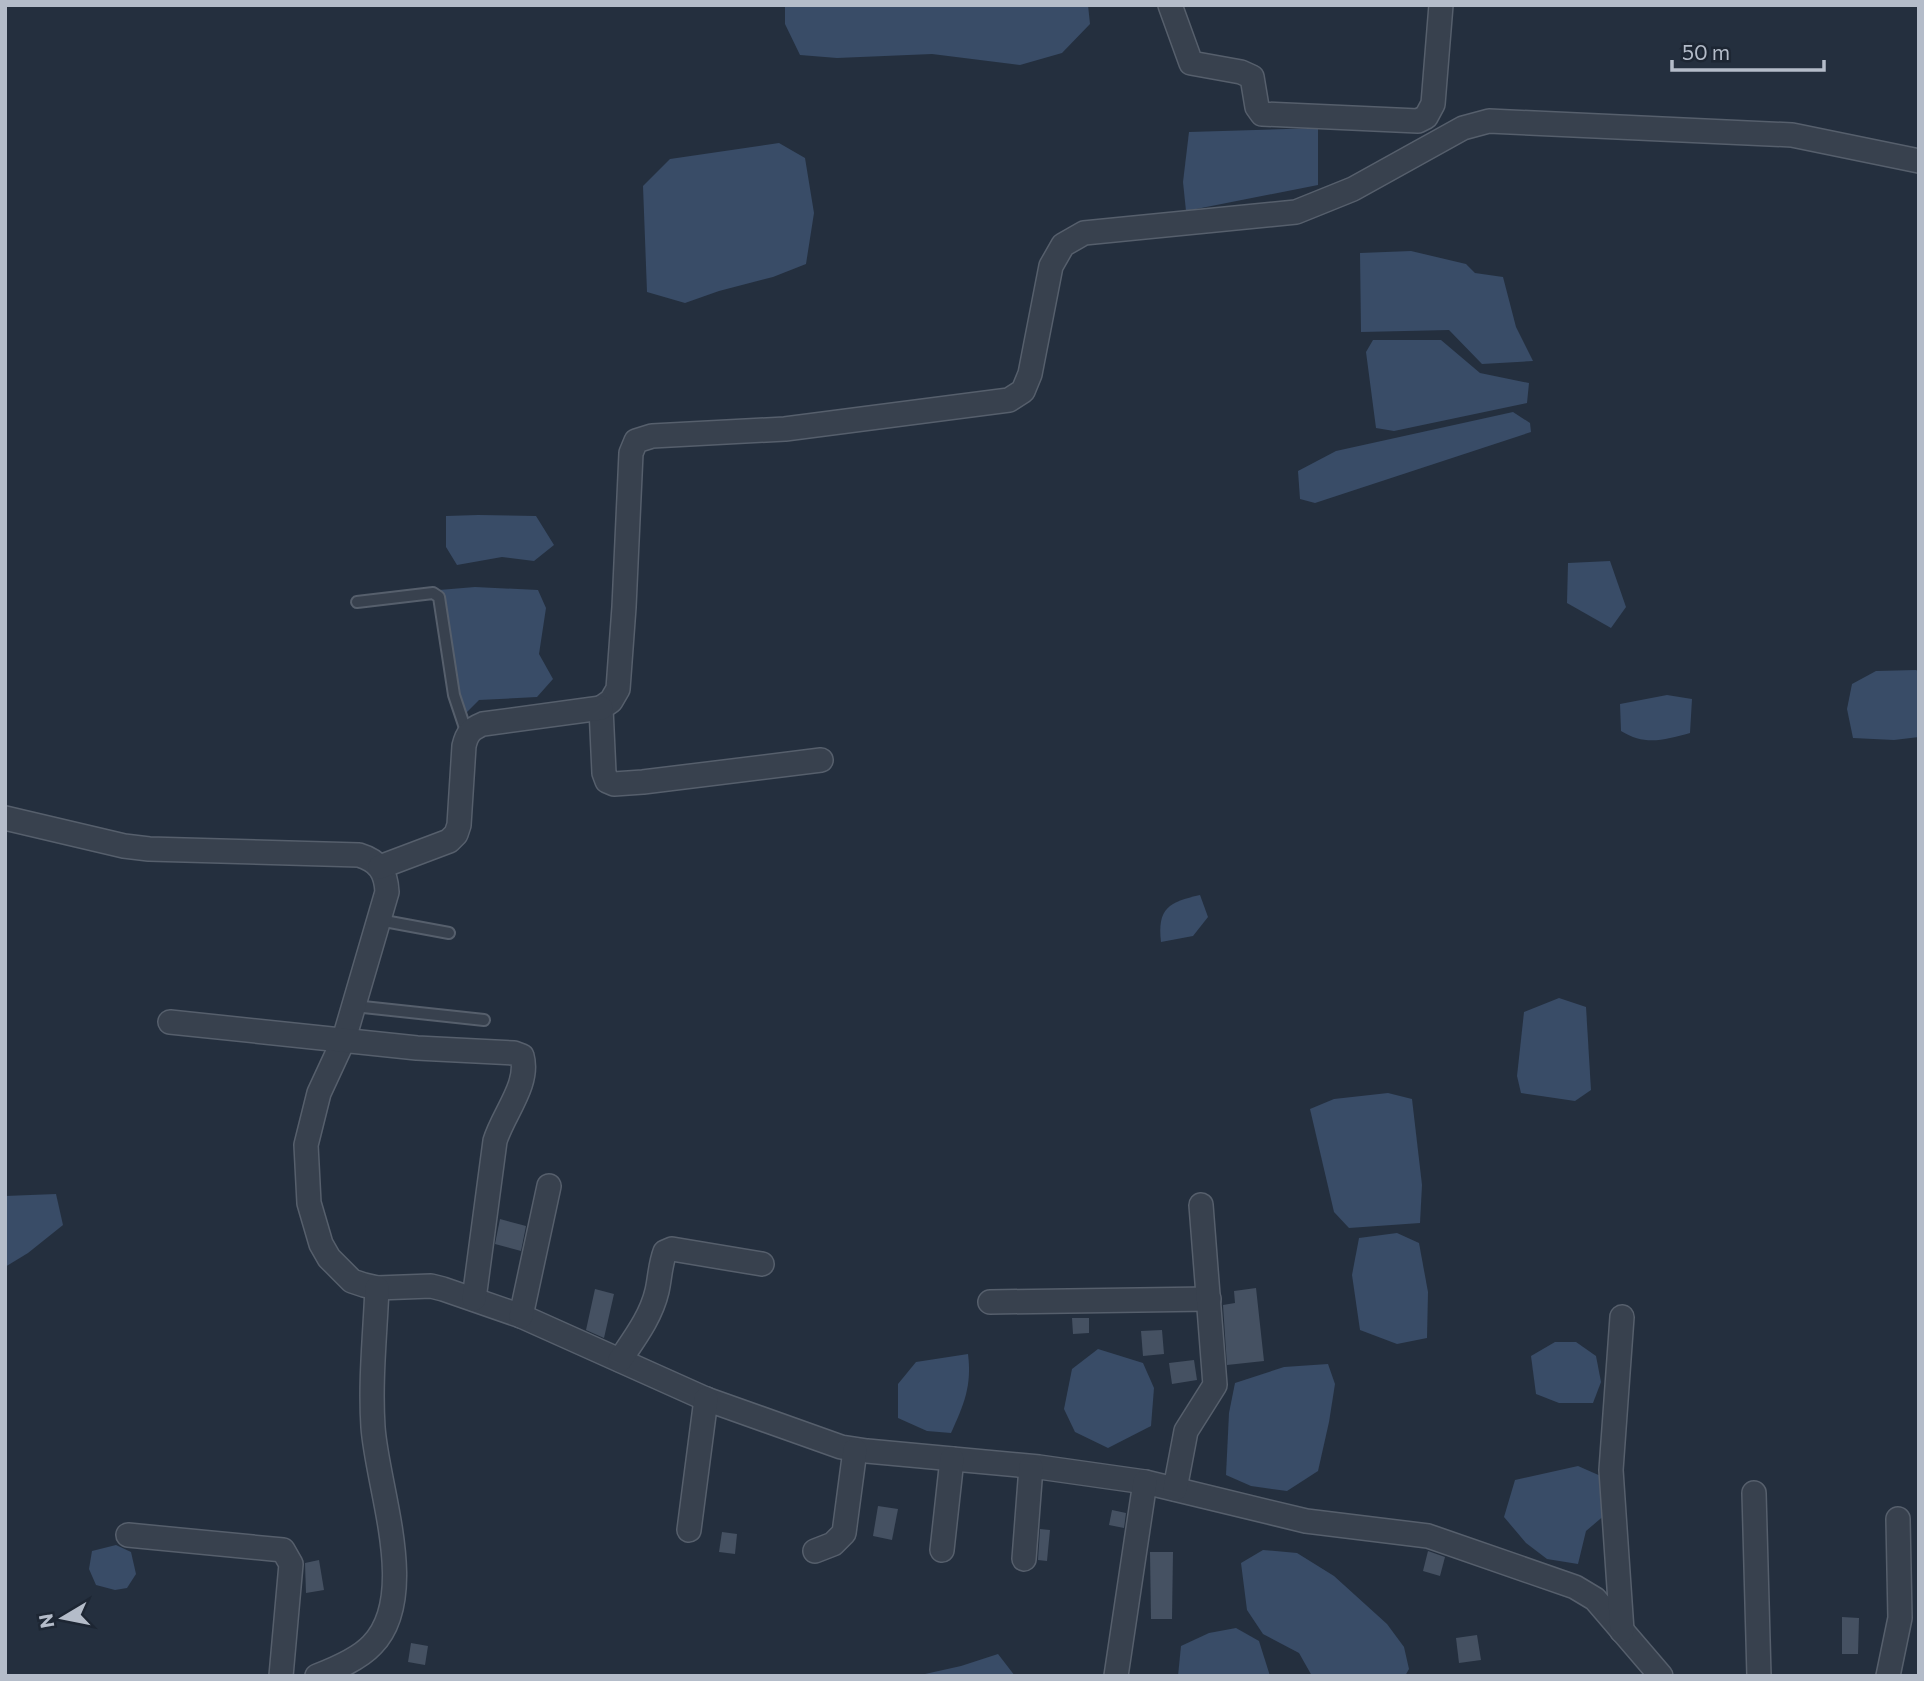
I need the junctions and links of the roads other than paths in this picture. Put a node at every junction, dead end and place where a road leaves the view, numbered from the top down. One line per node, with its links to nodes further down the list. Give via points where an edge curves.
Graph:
1 (1170, 5): 2 (street, via 1191,63 1252,77 1262,114 1418,121 1433,104)
2 (1441, 5)
3 (1919, 161): 5 (street, via 1792,135 1489,121 1463,128 1353,189 1296,212 1084,233 1062,245 1051,265 1030,374 1023,391 1009,400 785,429 652,436 636,441 631,453 618,689)
4 (357, 602): 6 (lane, via 433,593 439,597 454,695)
5 (601, 708): 6 (street, via 483,724); 7 (street, via 604,773 614,784)
6 (467, 734): 9 (street, via 456,834 449,841)
7 (821, 760)
8 (5, 818): 9 (street, via 124,846 359,855)
9 (380, 867): 10 (street, via 387,892)
10 (379, 920): 11 (lane); 12 (street)
11 (449, 933)
12 (354, 1006): 13 (lane); 15 (street)
13 (484, 1020)
14 (170, 1022): 15 (street)
15 (344, 1039): 19 (street, via 319,1093 309,1133 309,1203 328,1258 352,1280); 20 (street, via 522,1056 524,1077 495,1141)
16 (548, 1186): 23 (street)
17 (1201, 1205): 21 (street)
18 (762, 1264): 25 (street, via 673,1249 666,1252 645,1321)
19 (377, 1289): 20 (street, via 431,1286); 40 (street, via 373,1430 392,1533 393,1604 385,1628)
20 (474, 1299): 23 (street)
21 (1209, 1299): 22 (street); 31 (street, via 1215,1385 1186,1431)
22 (990, 1302)
23 (521, 1316): 25 (street)
24 (1622, 1317): 39 (street, via 1611,1470)
25 (620, 1360): 26 (street)
26 (706, 1399): 27 (street); 34 (street)
27 (855, 1450): 28 (street); 37 (street, via 844,1533 834,1544)
28 (952, 1459): 29 (street); 36 (street)
29 (1031, 1467): 30 (street); 38 (street)
30 (1145, 1482): 31 (street); 43 (street)
31 (1175, 1489): 39 (street, via 1306,1521 1428,1536 1575,1587 1595,1599)
32 (1754, 1493): 45 (street)
33 (1898, 1518): 46 (street, via 1900,1618)
34 (689, 1530)
35 (128, 1535): 41 (street, via 283,1550 291,1564)
36 (942, 1550)
37 (815, 1551)
38 (1024, 1559)
39 (1622, 1630): 44 (street)
40 (349, 1668): 42 (street)
41 (281, 1676)
42 (317, 1676)
43 (1116, 1676)
44 (1661, 1676)
45 (1759, 1676)
46 (1888, 1676)

